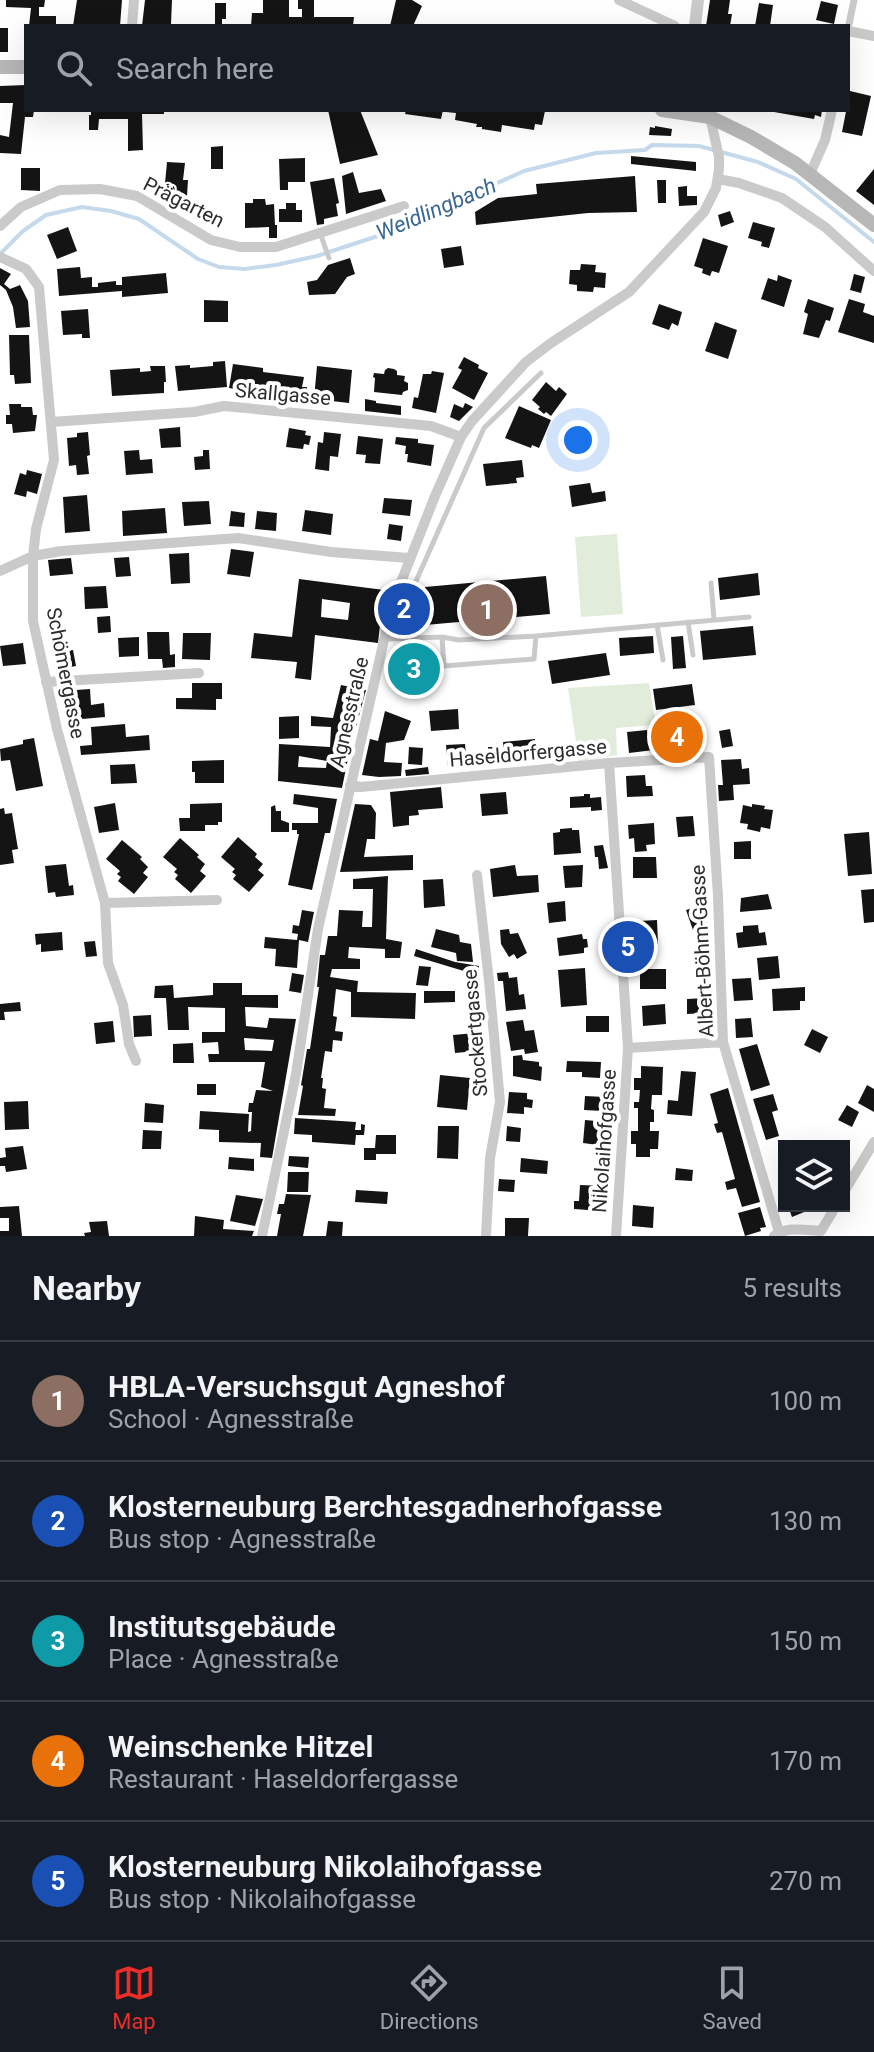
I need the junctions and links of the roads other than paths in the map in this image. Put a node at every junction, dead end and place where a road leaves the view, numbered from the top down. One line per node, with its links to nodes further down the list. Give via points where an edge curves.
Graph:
1 (134, 0): 5 (street)
2 (619, 0): 6 (street)
3 (698, 0): 7 (street)
4 (854, 0): 8 (street)
5 (132, 24)
6 (671, 24)
7 (695, 24)
8 (849, 24)
9 (850, 30): 10 (street)
10 (874, 36)
11 (0, 67): 12 (main road)
12 (24, 67)
13 (686, 112): 15 (main road)
14 (832, 112): 16 (street)
15 (709, 114): 16 (main road); 17 (street)
16 (810, 174): 19 (main road)
17 (722, 176): 24 (street, via 782,198 825,227); 27 (street, Agnesstraße, via 704,212 634,288 526,362)
18 (404, 206): 21 (street, Prägarten)
19 (874, 225)
20 (0, 226): 21 (street, Prägarten, via 21,207 60,190 100,189 137,196 211,240 240,247 276,247)
21 (321, 235): 22 (lane)
22 (329, 258)
23 (5, 259): 26 (street, Schömergasse, via 26,269 39,287)
24 (874, 271)
25 (541, 373): 32 (lane, via 484,428 413,588)
26 (51, 422): 27 (street, Skallgasse, via 224,406 431,426); 28 (street, Schömergasse, via 54,460)
27 (461, 437): 29 (street, Agnesstraße)
28 (33, 556): 29 (street, via 238,538); 30 (street); 43 (street, Schömergasse, via 33,621)
29 (409, 558): 32 (street, Agnesstraße)
30 (0, 571)
31 (711, 583): 34 (lane)
32 (392, 605): 39 (street, Agnesstraße)
33 (749, 617): 34 (lane)
34 (714, 620): 35 (lane)
35 (688, 622): 36 (lane); 40 (lane)
36 (657, 625): 37 (lane); 41 (lane)
37 (536, 636): 38 (lane); 38 (lane, via 534,659 444,666)
38 (442, 637): 39 (lane)
39 (384, 639): 46 (street, Agnesstraße)
40 (693, 655)
41 (663, 660)
42 (199, 673): 43 (street)
43 (46, 682): 49 (street, Schömergasse)
44 (709, 757): 45 (street, Haseldorfergasse); 50 (street, Albert-Böhm-Gasse)
45 (609, 763): 46 (street, Haseldorfergasse); 51 (street, Nikolaihofgasse)
46 (350, 785): 57 (street, Agnesstraße)
47 (477, 875): 58 (street, Stockertgasse, via 500,1102 490,1158)
48 (217, 900): 49 (street)
49 (105, 903): 52 (street, Schömergasse, via 108,963)
50 (723, 1042): 51 (street, Nikolaihofgasse); 56 (street, Albert-Böhm-Gasse)
51 (628, 1048): 59 (street, Nikolaihofgasse)
52 (136, 1061)
53 (874, 1142): 54 (street)
54 (850, 1182)
55 (832, 1212): 56 (street, via 821,1231)
56 (776, 1234)
57 (262, 1236)
58 (486, 1236)
59 (616, 1236)

